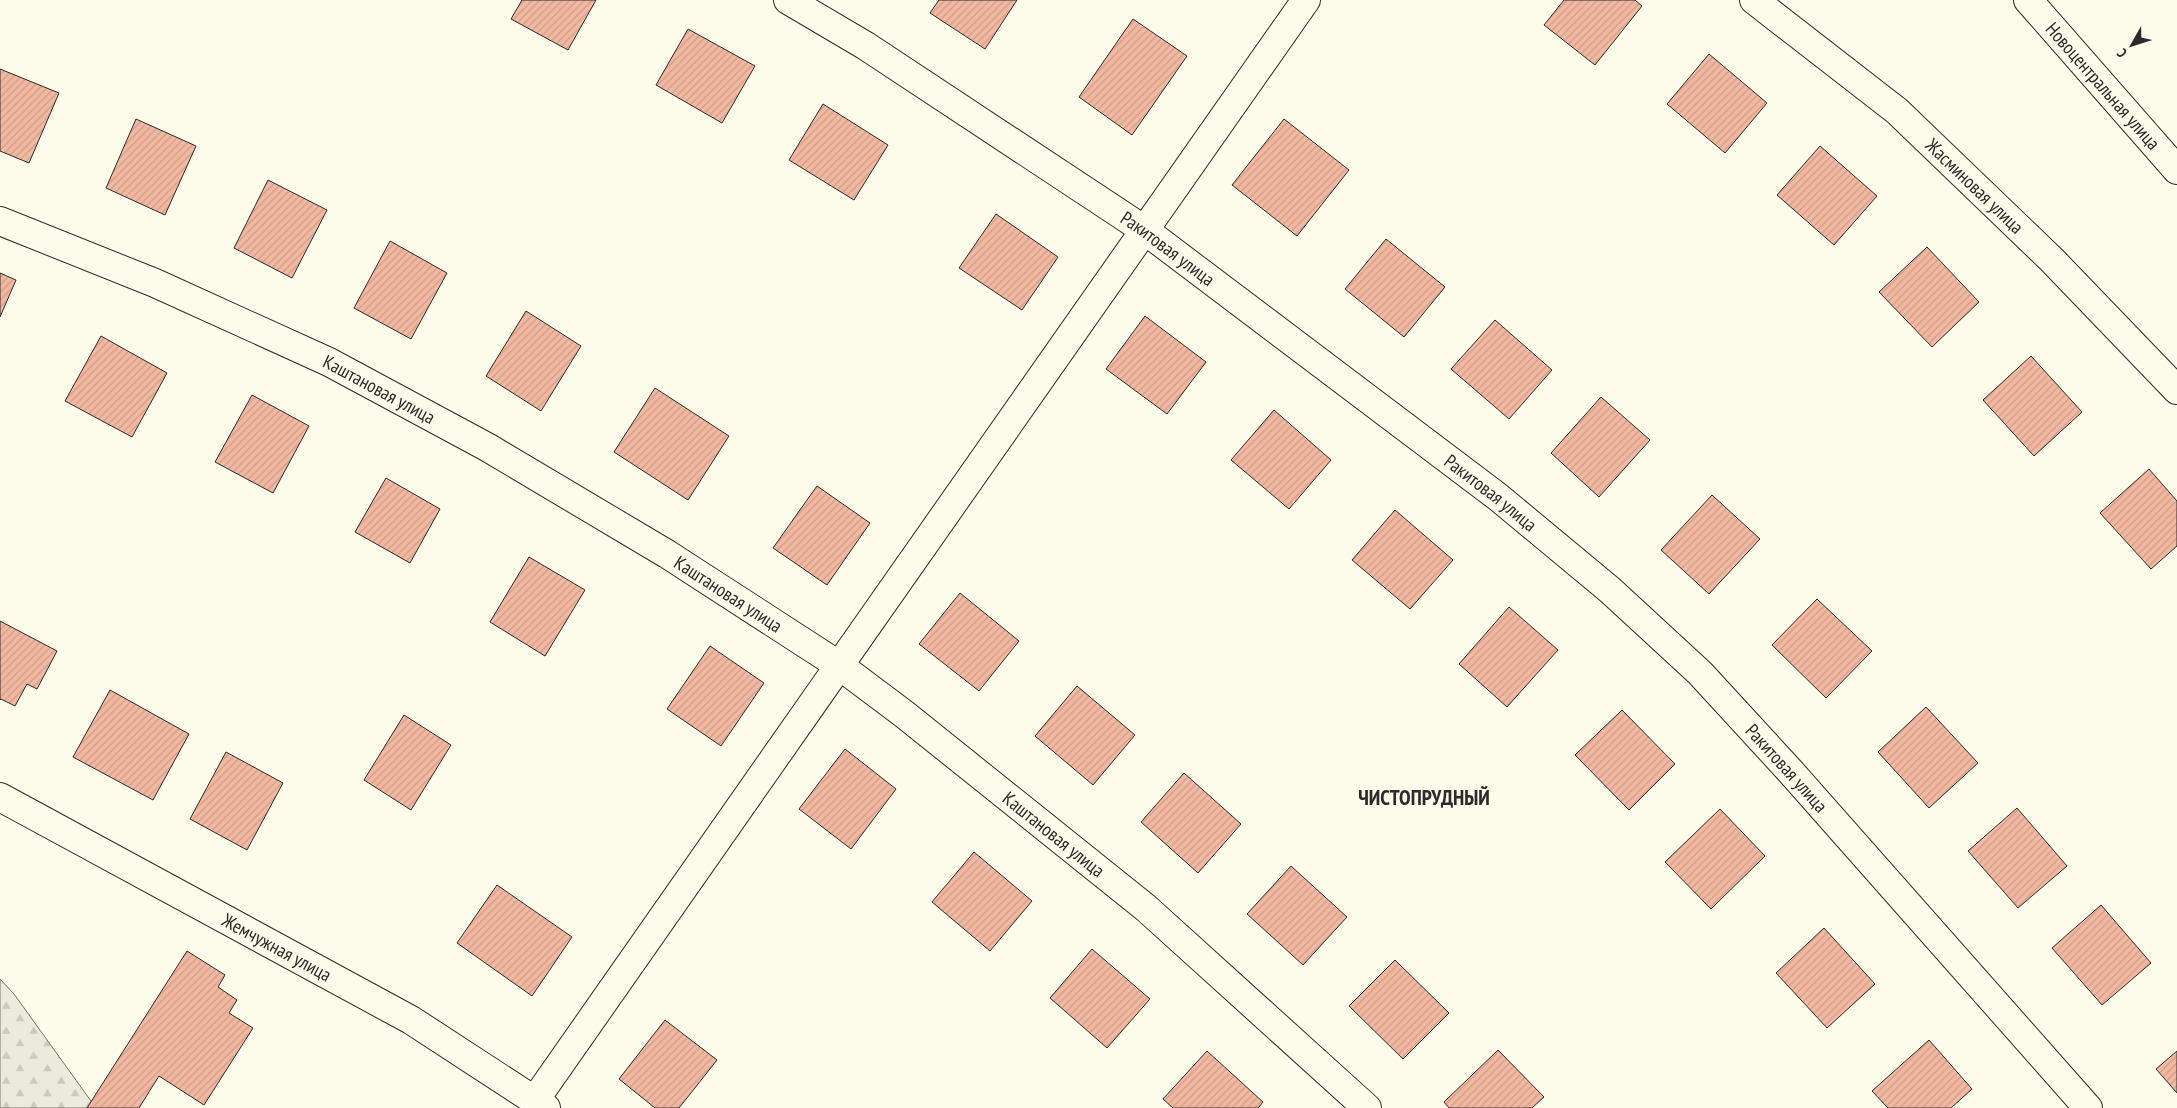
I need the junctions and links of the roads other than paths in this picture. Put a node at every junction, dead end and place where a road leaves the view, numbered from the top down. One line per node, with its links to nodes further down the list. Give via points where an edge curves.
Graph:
1 (788, 0): 7 (street, Ракитовая улица, via 866,46)
2 (1306, 0): 7 (street)
3 (1754, 0): 8 (street, Жасминовая улица, via 1896,112 2052,260)
4 (2028, 0): 5 (street, Новоцентральная улица)
5 (2177, 170)
6 (0, 221): 9 (street, Каштановая улица, via 155,283 329,362 487,447 667,554)
7 (1143, 229): 9 (street); 13 (street, Ракитовая улица, via 1498,496 1610,590 1700,673 1798,779)
8 (2177, 390)
9 (840, 666): 11 (street); 12 (street, Каштановая улица, via 1146,908)
10 (0, 797): 11 (street, Жемчужная улица, via 411,1020)
11 (541, 1104)
12 (1367, 1108)
13 (2088, 1108)

